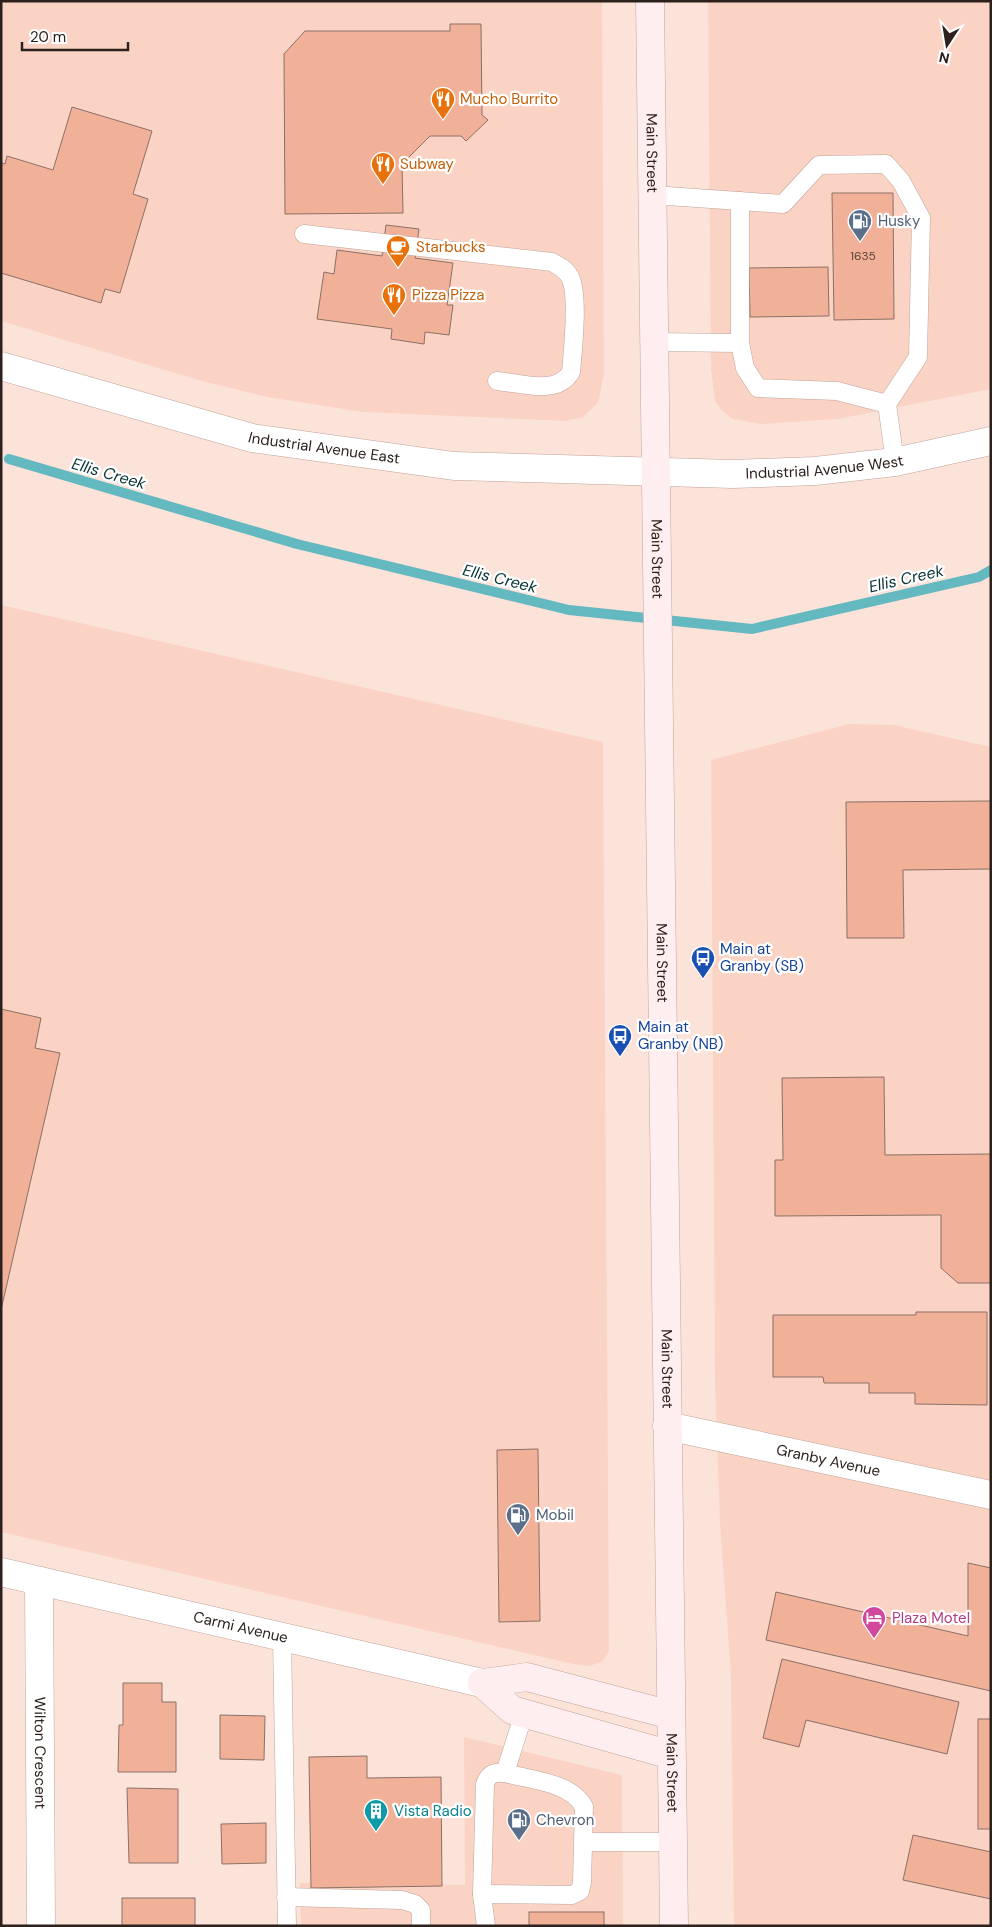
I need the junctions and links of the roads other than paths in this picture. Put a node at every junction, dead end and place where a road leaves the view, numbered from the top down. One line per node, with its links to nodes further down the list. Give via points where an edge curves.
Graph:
1 (650, 1): 2 (main road, Main Street)
2 (653, 195): 3 (lane); 5 (main road, Main Street)
3 (740, 201): 6 (lane); 9 (lane, via 783,204 819,165 886,164 900,181 921,218 918,357)
4 (304, 234): 8 (lane, via 552,262 562,267 570,275 575,293 571,372 566,380 554,386)
5 (654, 342): 6 (lane); 12 (main road, Main Street)
6 (740, 343): 9 (lane, via 745,368 758,388 837,391)
7 (1, 366): 12 (street, Industrial Avenue East, via 252,438 454,466)
8 (497, 381)
9 (887, 404): 11 (lane)
10 (991, 441): 11 (street, Industrial Avenue West)
11 (895, 462): 12 (street, Industrial Avenue West, via 815,471)
12 (656, 472): 13 (main road, Main Street)
13 (666, 1426): 14 (street, Granby Avenue); 20 (main road, Main Street)
14 (991, 1495)
15 (1, 1572): 16 (street, Carmi Avenue)
16 (38, 1581): 17 (street, Carmi Avenue); 27 (street, Wilton Crescent)
17 (282, 1637): 18 (street, Carmi Avenue); 26 (lane)
18 (482, 1683): 19 (main road, via 512,1710); 20 (main road, via 527,1677)
19 (524, 1713): 21 (main road); 22 (lane)
20 (671, 1714): 21 (main road, Main Street)
21 (671, 1755): 24 (main road, Main Street)
22 (505, 1773): 23 (lane, via 566,1789 579,1798 584,1807); 25 (lane, via 494,1772 485,1784)
23 (584, 1842): 24 (lane); 25 (lane, via 580,1891 572,1895)
24 (672, 1842): 31 (main road, Main Street)
25 (482, 1894): 30 (lane)
26 (286, 1897): 28 (lane); 29 (lane, via 402,1900 415,1904 421,1910)
27 (41, 1926)
28 (287, 1926)
29 (421, 1926)
30 (486, 1926)
31 (674, 1926)

